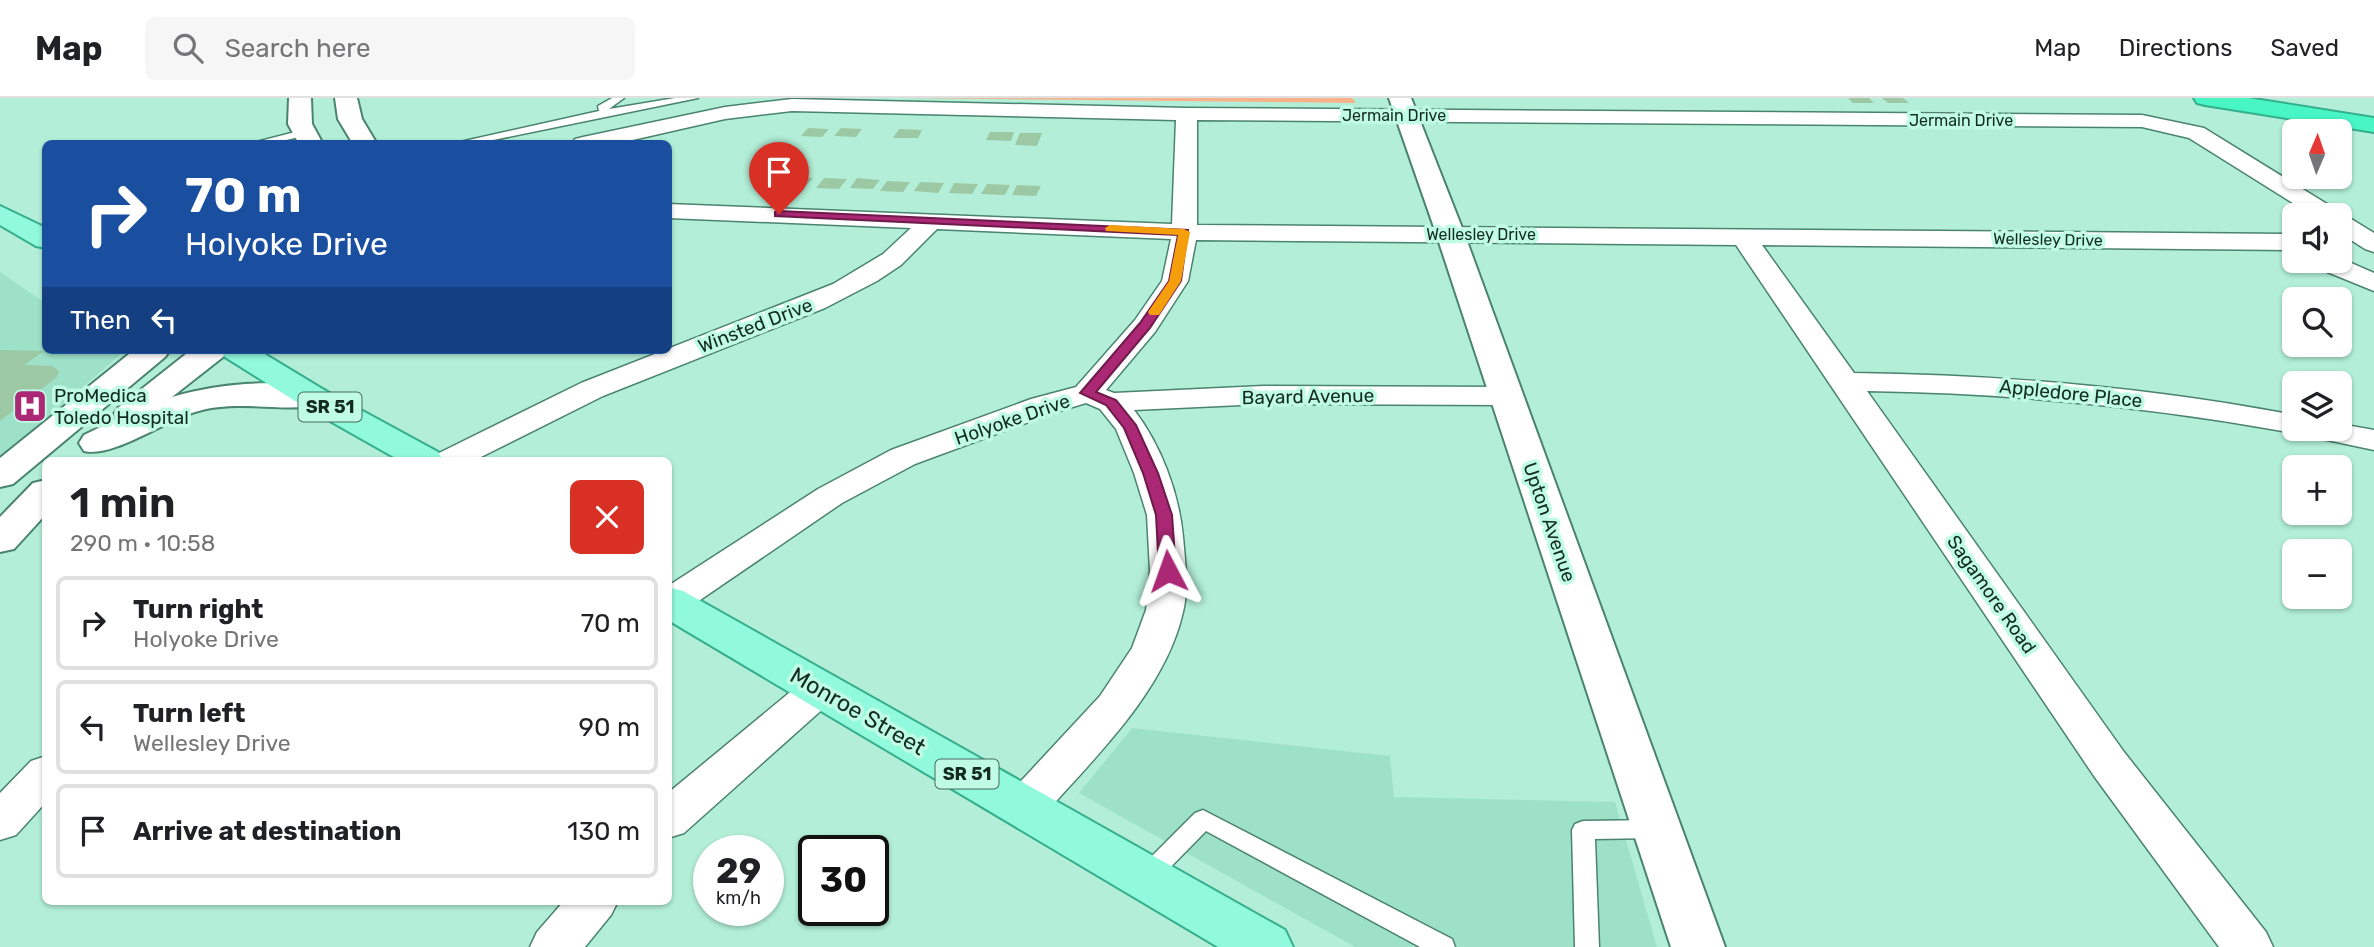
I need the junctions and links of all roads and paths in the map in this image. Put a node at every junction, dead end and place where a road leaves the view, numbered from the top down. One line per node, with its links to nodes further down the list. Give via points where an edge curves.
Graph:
1 (300, 98): 13 (street, via 298,115)
2 (345, 98): 15 (street, via 350,119)
3 (619, 98): 9 (lane, via 602,108)
4 (693, 98): 9 (lane)
5 (2205, 98): 11 (highway)
6 (2327, 98): 7 (highway)
7 (2374, 106)
8 (1403, 107): 10 (street, Jermain Drive); 19 (street, Jermain Drive, via 2141,121 2206,138); 25 (street, Upton Avenue)
9 (607, 113): 12 (lane)
10 (1187, 114): 18 (street, Jermain Drive, via 792,105 724,113); 24 (street, Holyoke Drive)
11 (2374, 125)
12 (516, 132): 16 (lane); 17 (lane)
13 (307, 138): 14 (lane)
14 (289, 140)
15 (363, 140)
16 (477, 140)
17 (523, 140)
18 (601, 140)
19 (2310, 203)
20 (672, 211): 22 (street, Wellesley Drive)
21 (0, 214): 27 (main road)
22 (931, 221): 24 (street, Wellesley Drive); 47 (street, Winsted Drive, via 919,237 888,261 805,308 610,382)
23 (2352, 229): 31 (street)
24 (1184, 232): 25 (street, Wellesley Drive); 41 (street, Holyoke Drive, via 1175,281)
25 (1450, 233): 26 (street, Wellesley Drive); 39 (street, Upton Avenue)
26 (1743, 236): 28 (street, Wellesley Drive); 38 (street, Sagamore Road)
27 (42, 238)
28 (2256, 242): 29 (street, Wellesley Drive); 32 (street)
29 (2282, 242)
30 (2352, 242): 31 (street)
31 (2374, 243)
32 (2282, 248)
33 (2351, 273): 34 (street)
34 (2374, 283)
35 (149, 354): 48 (street)
36 (206, 354): 45 (street)
37 (242, 354): 40 (main road, SR 51)
38 (1846, 382): 42 (street, Appledore Place, via 1952,382 2053,389); 66 (street, Sagamore Road, via 2109,764)
39 (1505, 396): 41 (street, Bayard Avenue); 58 (street, Upton Avenue)
40 (312, 397): 45 (street, via 208,398 144,419); 46 (main road, SR 51)
41 (1099, 398): 51 (street, Holyoke Drive, via 1042,406 903,457 830,496); 55 (street, via 1130,428 1151,473 1164,515 1165,610 1151,650 1115,707)
42 (2282, 422)
43 (2352, 436): 44 (street)
44 (2374, 440)
45 (87, 452)
46 (420, 457)
47 (457, 457)
48 (0, 476)
49 (42, 495): 50 (street)
50 (0, 540)
51 (672, 600)
52 (672, 602): 53 (main road, Monroe Street / SR 51)
53 (820, 689): 55 (main road, Monroe Street / SR 51); 56 (street)
54 (42, 777): 57 (street)
55 (1024, 807): 59 (main road, Monroe Street / SR 51)
56 (672, 817)
57 (0, 822)
58 (1657, 829): 64 (lane, via 1583,830); 65 (street, Upton Avenue)
59 (1146, 877): 62 (main road, Monroe Street / SR 51); 63 (lane, via 1203,819)
60 (591, 905): 61 (street)
61 (555, 947)
62 (1266, 947)
63 (1443, 947)
64 (1587, 947)
65 (1698, 947)
66 (2248, 947)

